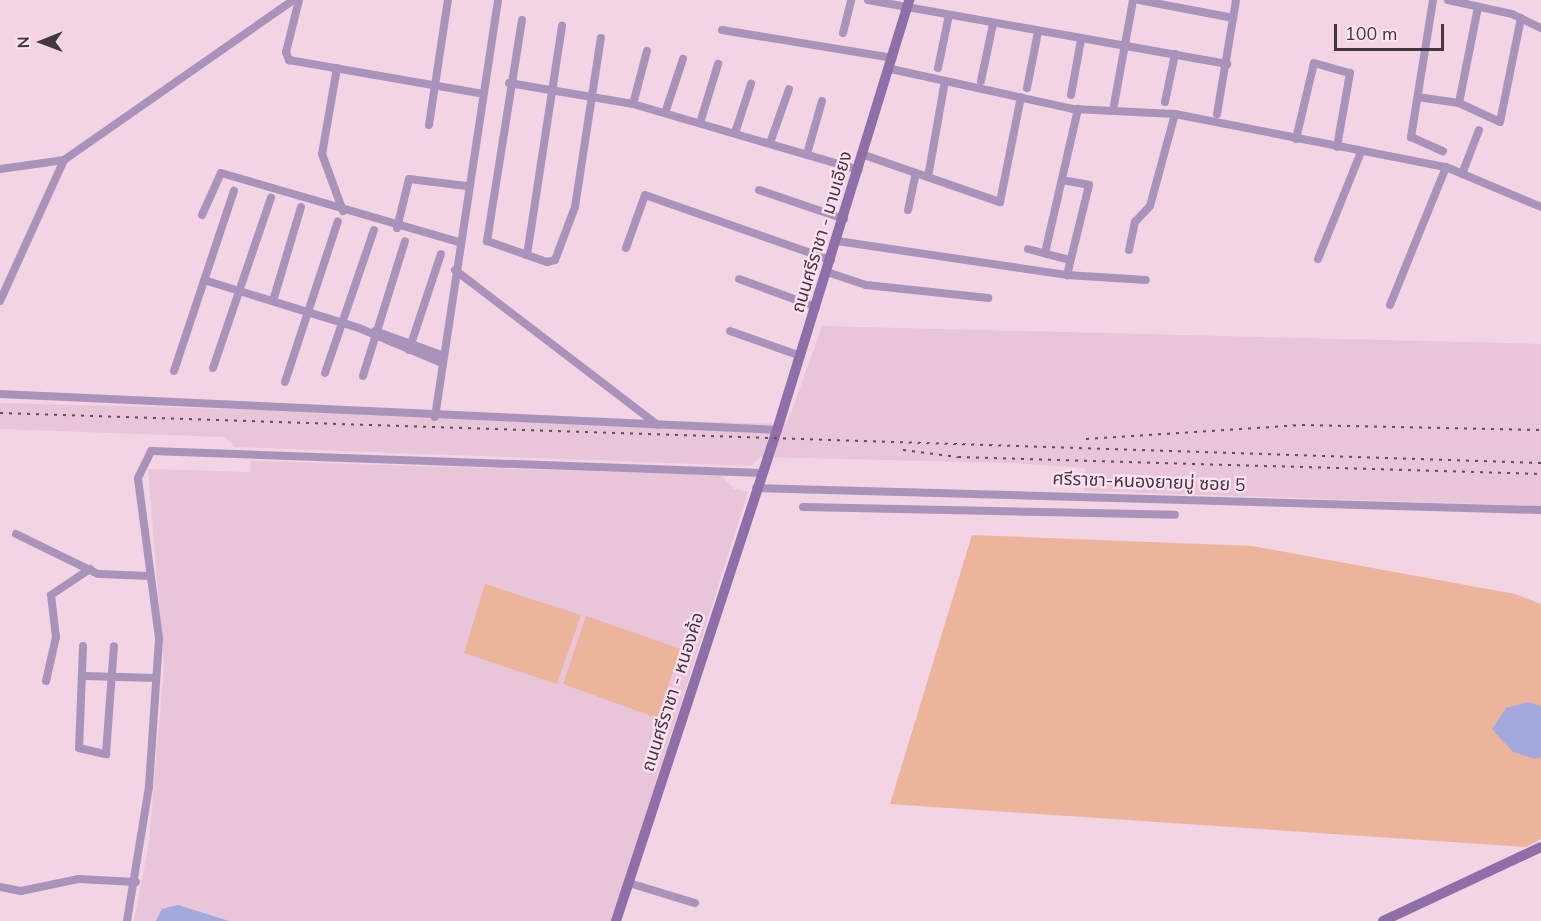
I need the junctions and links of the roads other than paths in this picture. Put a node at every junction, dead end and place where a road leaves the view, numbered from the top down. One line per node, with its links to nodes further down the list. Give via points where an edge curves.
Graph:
1 (293, 0): 68 (street)
2 (299, 0): 33 (street, via 286,57)
3 (448, 0): 39 (street)
4 (498, 0): 43 (street)
5 (851, 0): 23 (street)
6 (868, 0): 12 (street)
7 (1133, 0): 26 (street)
8 (1139, 0): 15 (street)
9 (1236, 0): 15 (street)
10 (1433, 0): 47 (street)
11 (1448, 0): 13 (street)
12 (908, 3): 14 (street); 30 (main road, ถนนศรีราชา - มาบเอียง)
13 (1478, 7): 16 (street); 50 (street)
14 (949, 15): 18 (street); 34 (street)
15 (1233, 18): 32 (street)
16 (1521, 18): 20 (street); 50 (street, via 1500,122)
17 (522, 20): 37 (street)
18 (993, 24): 22 (street); 36 (street)
19 (562, 26): 42 (street)
20 (1541, 28)
21 (722, 30): 30 (street)
22 (1038, 32): 25 (street); 40 (street)
23 (843, 33)
24 (601, 38): 45 (street)
25 (1081, 40): 26 (street); 44 (street)
26 (1126, 45): 28 (street); 52 (street)
27 (647, 51): 51 (street)
28 (1175, 54): 32 (street); 49 (street)
29 (683, 59): 54 (street)
30 (892, 63): 35 (street); 67 (main road, ถนนศรีราชา - มาบเอียง)
31 (718, 64): 57 (street)
32 (1227, 64): 56 (street)
33 (337, 68): 39 (street); 83 (street, via 322,154)
34 (938, 68)
35 (945, 81): 46 (street); 74 (street)
36 (981, 81)
37 (510, 82): 42 (street); 97 (street, via 487,241)
38 (751, 84): 60 (street)
39 (435, 85): 43 (street); 58 (street)
40 (1027, 88)
41 (789, 89): 62 (street)
42 (551, 90): 45 (street); 97 (street)
43 (483, 94): 76 (street)
44 (1071, 95)
45 (591, 97): 51 (street); 97 (street, via 574,207 555,260)
46 (1021, 97): 53 (street); 74 (street, via 1000,202)
47 (1419, 97): 50 (street); 64 (street, via 1411,137)
48 (822, 101): 66 (street)
49 (1165, 102)
50 (1460, 103)
51 (633, 104): 54 (street)
52 (1114, 105)
53 (1078, 109): 55 (street); 75 (street)
54 (664, 113): 57 (street)
55 (1175, 114): 61 (street); 94 (street, via 1150,206 1135,222)
56 (1217, 114)
57 (700, 123): 60 (street)
58 (429, 125)
59 (1479, 130): 73 (street)
60 (735, 133): 62 (street)
61 (1296, 139): 63 (street); 63 (street, via 1314,63 1350,73)
62 (770, 143): 66 (street)
63 (1337, 147): 65 (street)
64 (1443, 151)
65 (1361, 152): 69 (street); 98 (street)
66 (807, 154): 71 (street)
67 (864, 155): 71 (main road, ถนนศรีราชา - มาบเอียง); 72 (street)
68 (64, 160): 70 (street); 110 (street)
69 (1446, 167): 73 (street); 111 (street)
70 (0, 169)
71 (859, 170): 85 (main road, ถนนศรีราชา - มาบเอียง)
72 (916, 173): 74 (street); 82 (street)
73 (1462, 174): 81 (street)
74 (928, 177)
75 (1062, 180): 96 (street); 100 (street, via 1089,185)
76 (467, 186): 87 (street, via 409,179); 91 (street)
77 (759, 190): 85 (street)
78 (234, 191): 105 (street)
79 (271, 198): 107 (street)
80 (301, 207): 109 (street)
81 (1541, 207)
82 (908, 210)
83 (343, 211): 84 (street, via 221,173); 87 (street)
84 (202, 215)
85 (844, 219): 90 (main road, ถนนศรีราชา - มาบเอียง)
86 (338, 220): 113 (street)
87 (398, 228): 91 (street)
88 (374, 230): 114 (street)
89 (405, 240): 116 (street)
90 (837, 241): 99 (main road, ถนนศรีราชา - มาบเอียง); 103 (street)
91 (459, 242): 101 (street)
92 (626, 248): 99 (street, via 645,195)
93 (1028, 249): 96 (street)
94 (1129, 250)
95 (441, 254): 117 (street)
96 (1045, 254): 100 (street)
97 (527, 255)
98 (1318, 259)
99 (831, 260): 102 (main road, ถนนศรีราชา - มาบเอียง)
100 (1070, 260): 103 (street)
101 (455, 270): 119 (street); 127 (street)
102 (827, 272): 108 (street, via 866,285); 112 (main road, ถนนศรีราชา - มาบเอียง)
103 (1067, 275): 106 (street)
104 (739, 279): 112 (street)
105 (204, 280): 107 (street); 121 (street)
106 (1146, 280)
107 (240, 291): 109 (street); 120 (street)
108 (988, 298)
109 (273, 301): 113 (street)
110 (0, 302)
111 (1390, 305)
112 (816, 307): 118 (main road, ถนนศรีราชา - มาบเอียง)
113 (308, 312): 114 (street); 124 (street)
114 (342, 323): 116 (street); 122 (street)
115 (730, 331): 118 (street)
116 (377, 334): 117 (street); 123 (street)
117 (410, 347): 119 (street)
118 (801, 356): 128 (main road, ถนนศรีราชา - มาบเอียง)
119 (443, 359): 126 (street)
120 (213, 368)
121 (174, 372)
122 (325, 374)
123 (363, 375)
124 (285, 382)
125 (0, 394): 126 (street, via 177,399)
126 (435, 417): 127 (street)
127 (660, 426): 128 (street)
128 (777, 430): 129 (main road, ถนนศรีราชา - มาบเอียง)
129 (762, 473): 130 (main road, ถนนศรีราชา - หนองค้อ); 138 (street, via 151,451 138,478)
130 (756, 488): 131 (street, ศรีราชา-หนองยายบู่ ซอย 5); 147 (main road, ถนนศรีราชา - หนองค้อ)
131 (922, 492): 133 (street); 134 (street, ศรีราชา-หนองยายบู่ ซอย 5)
132 (803, 507): 133 (street)
133 (921, 508): 135 (street)
134 (1541, 510)
135 (1175, 515)
136 (16, 534): 137 (street)
137 (90, 569): 138 (street, via 110,576); 144 (street, via 51,595 56,637)
138 (150, 576): 143 (street, via 159,638)
139 (83, 646): 141 (street)
140 (114, 646): 142 (street)
141 (83, 676): 142 (street); 142 (street, via 79,747 106,754)
142 (112, 676): 143 (street)
143 (156, 678): 146 (street)
144 (46, 681)
145 (1541, 847): 152 (main road)
146 (136, 882): 148 (street, via 78,879 21,891); 150 (street)
147 (629, 883): 149 (street); 151 (main road, ถนนศรีราชา - หนองค้อ)
148 (0, 887)
149 (695, 903)
150 (127, 921)
151 (616, 921)
152 (1383, 921)

